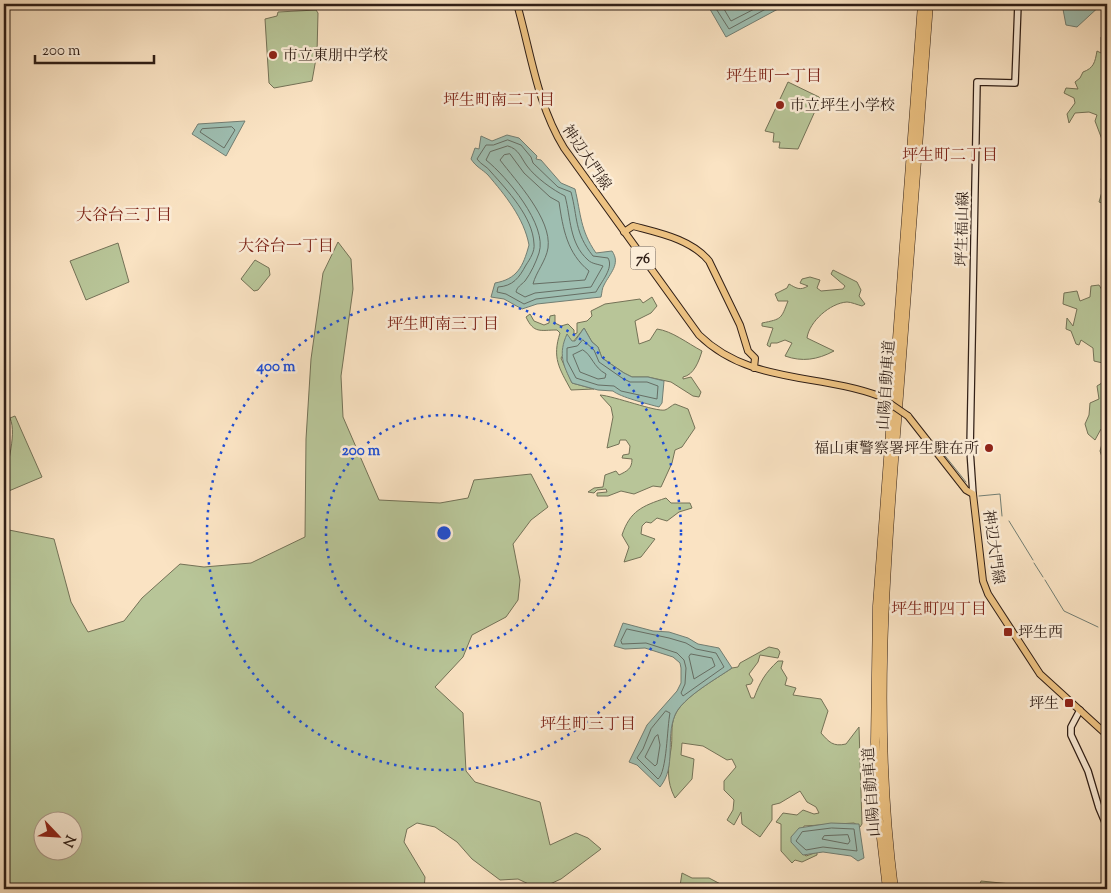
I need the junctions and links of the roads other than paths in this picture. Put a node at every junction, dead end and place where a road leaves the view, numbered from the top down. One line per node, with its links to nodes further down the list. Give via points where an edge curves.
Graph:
1 (517, 4): 5 (main road, 神辺大門線 / 76, via 550,125)
2 (922, 4): 11 (highway, 山陽自動車道, via 876,606 874,742)
3 (929, 4): 12 (highway, 山陽自動車道, via 883,606 882,741)
4 (1018, 4): 7 (main road, 坪生福山線, via 1015,83 977,82 970,450)
5 (624, 232): 6 (main road, 神辺大門線 / 76, via 699,335 724,356); 6 (main road, 76, via 633,226 686,243 701,252 709,261 740,325 748,351 755,358)
6 (754, 368): 7 (main road, 神辺大門線 / 76, bridge, via 846,386 879,396 908,416 966,490)
7 (974, 494): 8 (main road, 神辺大門線, via 983,581 988,594 1040,674)
8 (1080, 710): 9 (main road, 神辺大門線); 10 (main road, via 1071,727 1071,735 1088,771)
9 (1107, 735)
10 (1107, 827)
11 (887, 889)
12 (894, 889)

